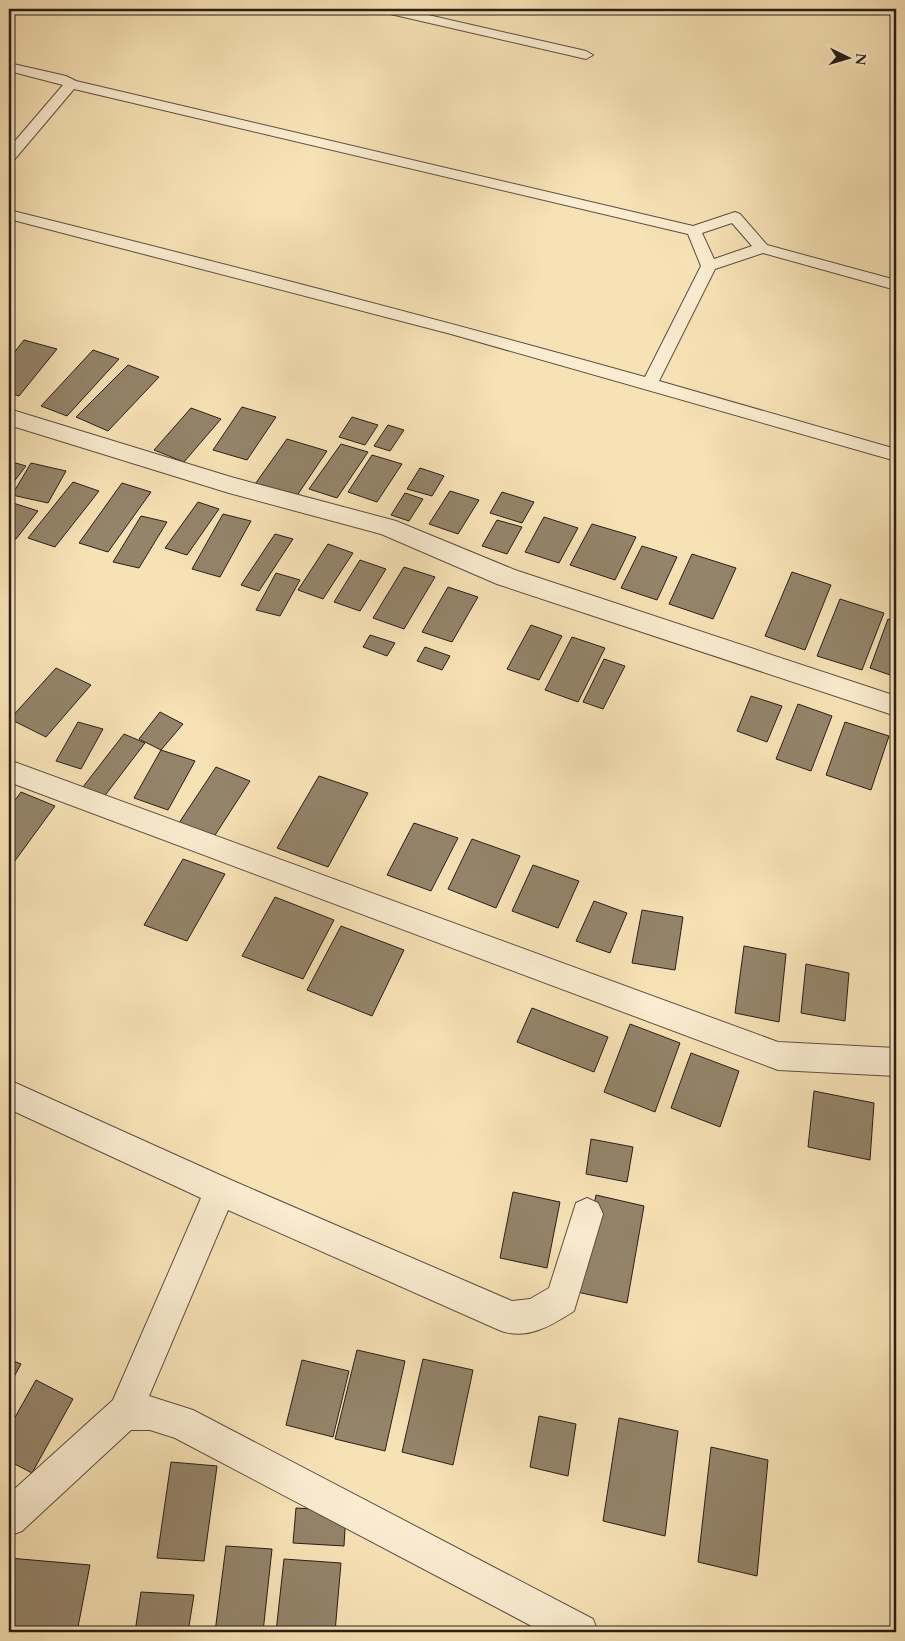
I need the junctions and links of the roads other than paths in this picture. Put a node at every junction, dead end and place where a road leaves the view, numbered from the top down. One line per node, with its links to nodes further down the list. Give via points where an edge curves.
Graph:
1 (386, 9): 2 (lane)
2 (586, 55)
3 (9, 67): 4 (lane)
4 (71, 84): 5 (lane); 7 (lane)
5 (9, 157)
6 (9, 215): 11 (lane, via 176,256)
7 (694, 231): 8 (lane, via 734,217); 9 (lane)
8 (762, 248): 9 (lane); 10 (lane)
9 (710, 266): 11 (lane)
10 (896, 285)
11 (650, 383): 13 (lane)
12 (9, 417): 14 (street, via 229,486 388,527 506,577)
13 (896, 455)
14 (896, 706)
15 (9, 771): 16 (street, via 778,1056)
16 (896, 1062)
17 (9, 1094): 18 (street)
18 (220, 1190): 19 (street, via 511,1318 523,1319 536,1316 562,1299); 20 (street)
19 (587, 1214)
20 (125, 1412): 21 (street); 22 (street, via 150,1413 181,1422)
21 (9, 1518)
22 (580, 1632)

